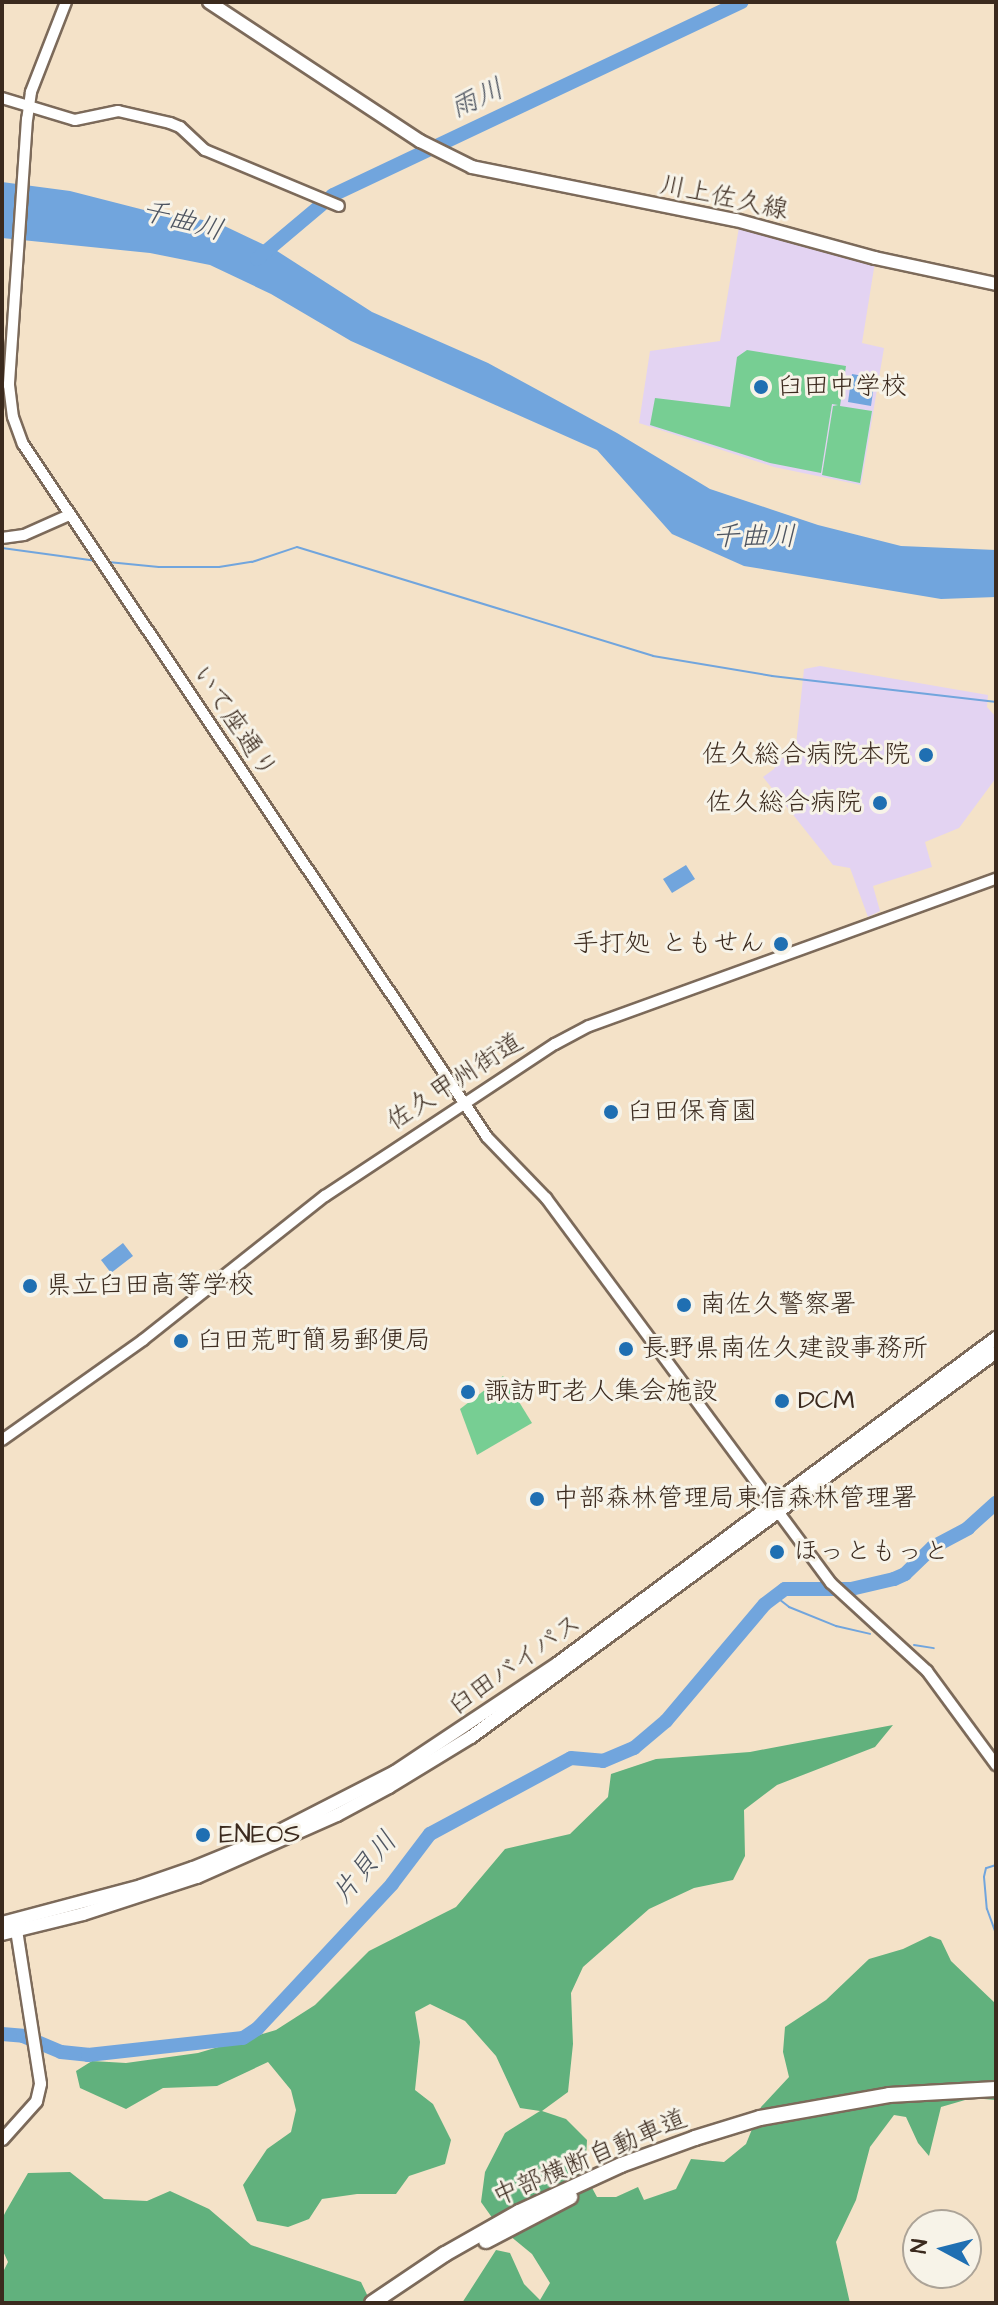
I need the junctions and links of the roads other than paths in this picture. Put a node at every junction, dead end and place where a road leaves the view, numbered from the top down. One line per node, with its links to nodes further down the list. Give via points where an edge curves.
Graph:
1 (66, 2): 4 (street)
2 (209, 2): 6 (main road, 川上佐久線, via 420,141 504,176 736,220)
3 (2, 98): 4 (street)
4 (28, 105): 5 (street, via 75,120 118,111 170,123 205,150); 7 (street, いて座通り, via 9,385 23,444)
5 (339, 206)
6 (996, 284)
7 (69, 515): 8 (street, via 24,535); 10 (street, いて座通り)
8 (2, 538)
9 (996, 879): 10 (street, 佐久甲州街道, via 589,1026)
10 (465, 1103): 13 (street, 佐久甲州街道, via 325,1196 143,1340); 14 (street, いて座通り, via 497,1150 546,1198)
11 (996, 1338): 14 (main road, 臼田バイパス)
12 (996, 1352): 14 (main road, 臼田バイパス)
13 (2, 1440)
14 (776, 1507): 15 (street, いて座通り, via 831,1583 927,1671); 16 (main road, 臼田バイパス, via 537,1678 385,1778 193,1868)
15 (996, 1765)
16 (11, 1924): 17 (main road, 臼田バイパス); 20 (main road, via 38,2095)
17 (2, 1934)
18 (996, 2089): 19 (highway, 中部横断自動車道, via 889,2095)
19 (798, 2111): 21 (highway, 中部横断自動車道, via 685,2141 555,2194 445,2254); 22 (highway, 中部横断自動車道, via 624,2172 488,2240)
20 (2, 2139)
21 (372, 2303)
22 (387, 2303)

